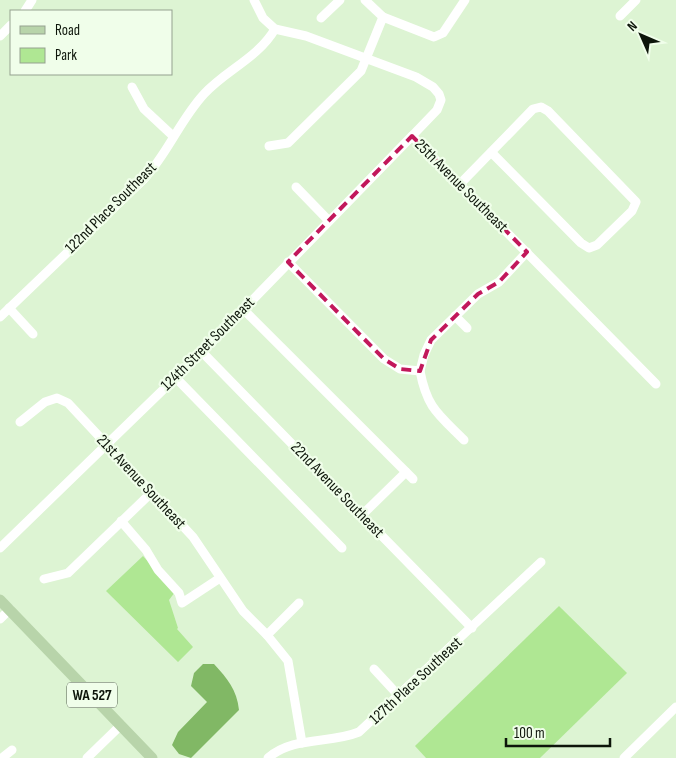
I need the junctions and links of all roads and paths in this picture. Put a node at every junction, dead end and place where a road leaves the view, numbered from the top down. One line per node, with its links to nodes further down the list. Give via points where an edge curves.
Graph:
1 (254, 0): 10 (street, via 263,18)
2 (340, 0): 7 (street)
3 (365, 0): 8 (street)
4 (465, 0): 8 (street, via 443,33 434,37)
5 (636, 0): 6 (street)
6 (620, 16)
7 (321, 18)
8 (383, 18): 12 (street)
9 (10, 26): 11 (street)
10 (275, 29): 12 (street, 25th Avenue Southeast, via 306,36); 14 (street, 122nd Place Southeast, via 254,54 205,92)
11 (0, 36)
12 (365, 59): 15 (street, 25th Avenue Southeast, via 416,77 440,94 442,100 437,110); 16 (street, via 361,70 288,143)
13 (132, 87): 14 (street, via 144,109)
14 (172, 136): 23 (street, 122nd Place Southeast, via 159,163 144,179)
15 (412, 136): 18 (street, 25th Avenue Southeast); 20 (street, 124th Street Southeast)
16 (269, 146)
17 (491, 152): 17 (street, via 589,248 597,245 632,211 636,202 541,107 533,109); 18 (street)
18 (460, 184): 21 (street, 25th Avenue Southeast)
19 (296, 187): 20 (street)
20 (328, 221): 22 (street, 124th Street Southeast)
21 (527, 252): 25 (street, via 499,282 478,294); 32 (street, 25th Avenue Southeast)
22 (288, 262): 24 (street, 124th Street Southeast); 30 (street, via 384,359 400,369)
23 (9, 308): 26 (street, 122nd Place Southeast); 28 (street)
24 (243, 309): 29 (street, 124th Street Southeast); 37 (street, via 410,475)
25 (455, 316): 27 (street); 30 (street, via 432,340)
26 (0, 317)
27 (467, 328)
28 (33, 334)
29 (202, 352): 31 (street, 124th Street Southeast); 37 (street, 22nd Avenue Southeast)
30 (420, 371): 34 (street, via 431,407)
31 (175, 377): 35 (street, 124th Street Southeast); 40 (street)
32 (656, 384)
33 (20, 422): 35 (street, 21st Avenue Southeast, via 44,402 57,398 68,403)
34 (464, 440)
35 (106, 444): 36 (street, 21st Avenue Southeast); 39 (street, 124th Street Southeast)
36 (151, 493): 38 (street); 42 (street, 21st Avenue Southeast, via 193,537)
37 (362, 515): 48 (street, 22nd Avenue Southeast)
38 (122, 522): 42 (street, via 179,593 182,603); 43 (street, via 68,573)
39 (0, 548)
40 (342, 548)
41 (541, 562): 48 (street, 127th Place Southeast)
42 (220, 578): 49 (street, 21st Avenue Southeast, via 243,611)
43 (44, 579)
44 (0, 600): 46 (main road, WA 527)
45 (299, 603): 49 (street)
46 (10, 609): 47 (street); 53 (main road, WA 527)
47 (0, 619)
48 (472, 628): 51 (street, 127th Place Southeast)
49 (267, 635): 54 (street, 21st Avenue Southeast, via 288,661)
50 (374, 670): 51 (street)
51 (400, 696): 54 (street, 127th Place Southeast, via 359,732)
52 (676, 707): 60 (street)
53 (121, 725): 57 (street); 58 (main road, WA 527)
54 (302, 743): 59 (street, 127th Place Southeast, via 286,746)
55 (12, 750): 56 (street)
56 (2, 758)
57 (86, 758)
58 (152, 758)
59 (268, 758)
60 (624, 758)

